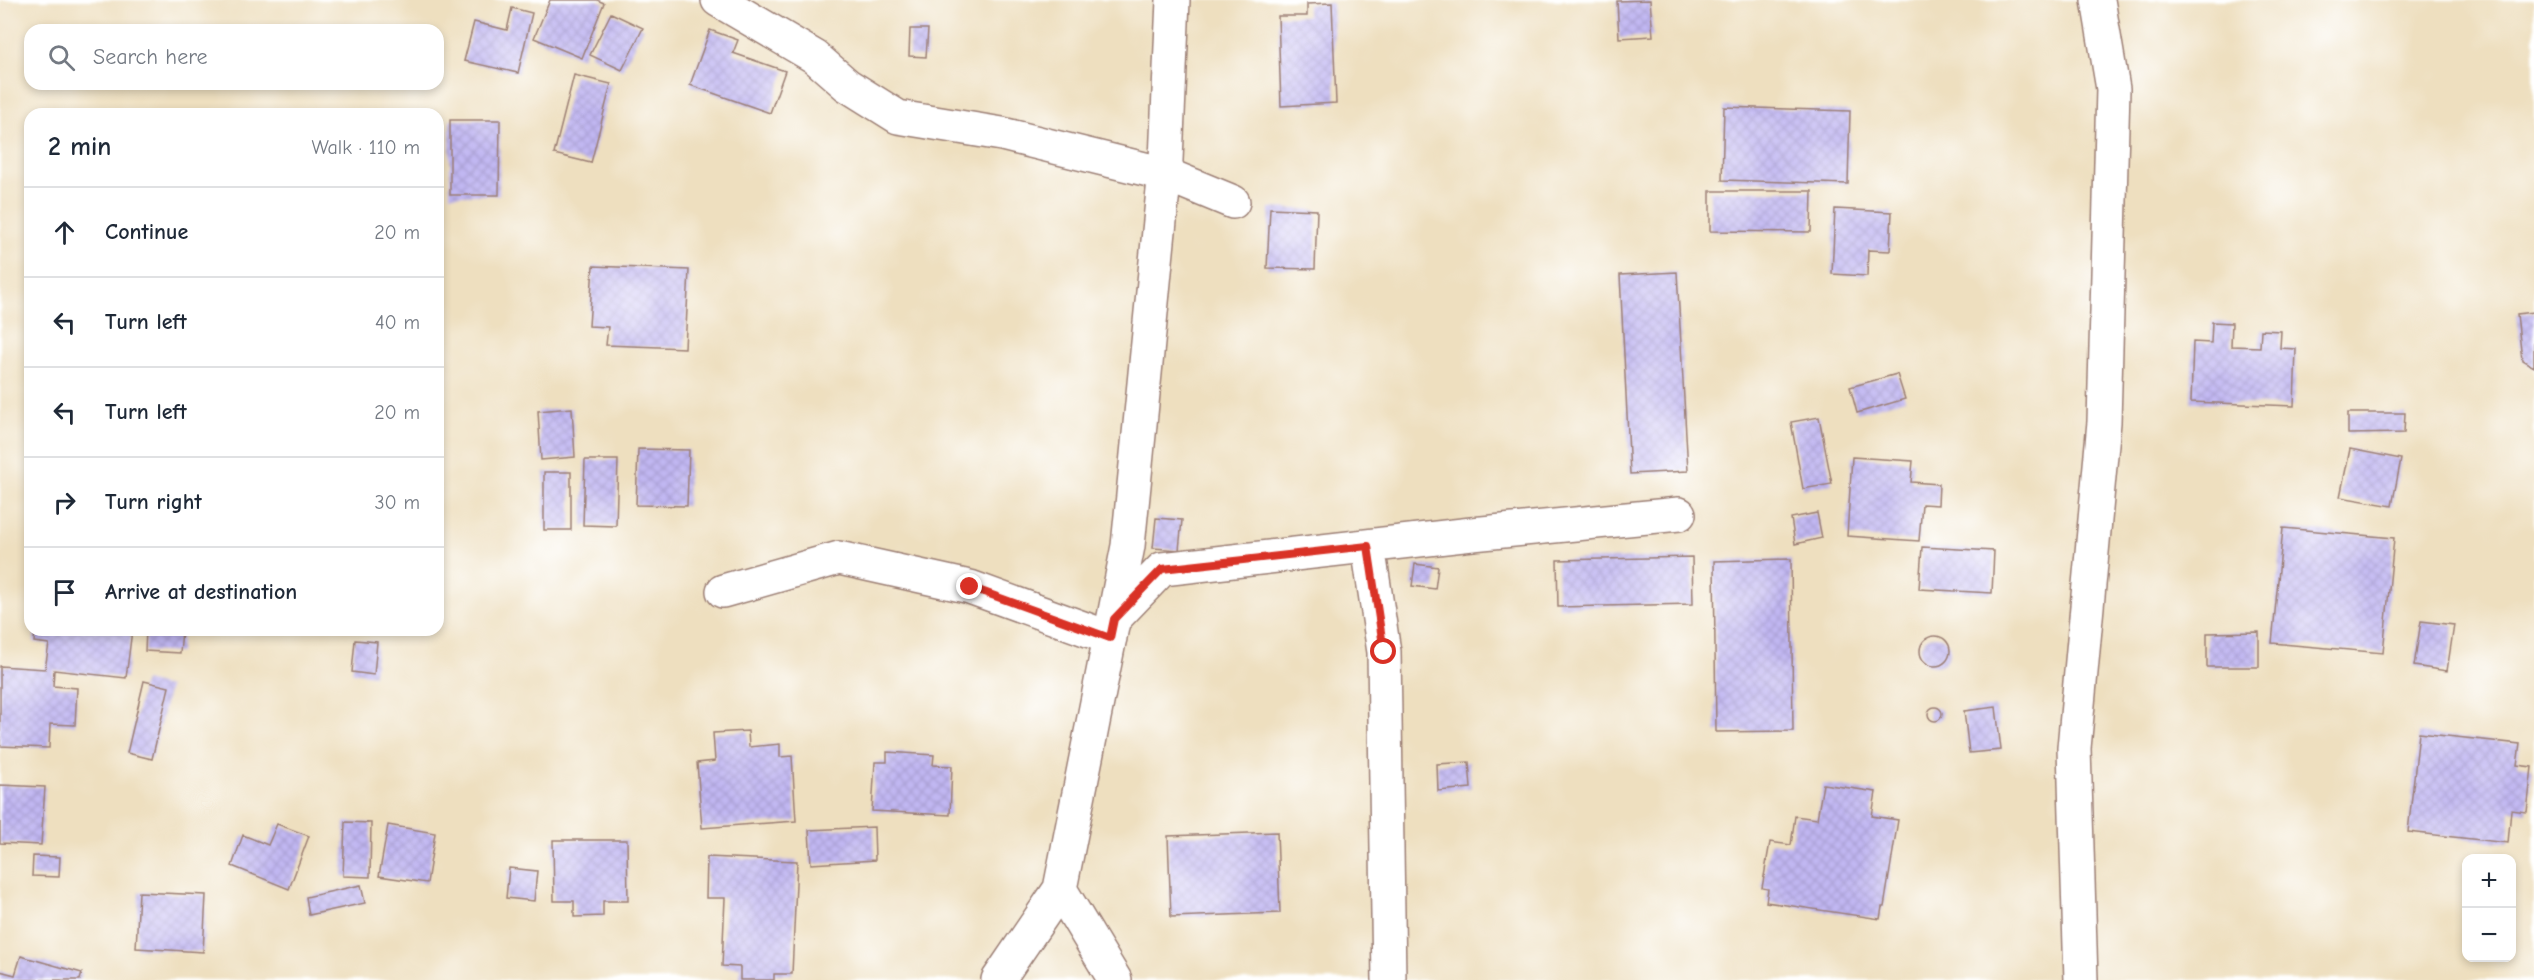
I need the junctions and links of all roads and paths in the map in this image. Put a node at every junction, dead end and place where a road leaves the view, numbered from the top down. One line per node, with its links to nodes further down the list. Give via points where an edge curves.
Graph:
1 (718, 0): 4 (street, via 815,57 847,85 898,117 1002,134)
2 (1173, 0): 4 (street)
3 (2098, 0): 14 (street, via 2113,89 2104,422 2074,748)
4 (1164, 174): 5 (street); 9 (street, via 1128,546)
5 (1233, 202)
6 (1679, 514): 7 (street)
7 (1368, 546): 9 (street, via 1162,569); 13 (street, via 1384,652)
8 (723, 591): 9 (street, via 839,558 970,587)
9 (1112, 629): 10 (street)
10 (1060, 889): 11 (street); 12 (street)
11 (998, 980)
12 (1115, 980)
13 (1389, 980)
14 (2081, 980)

